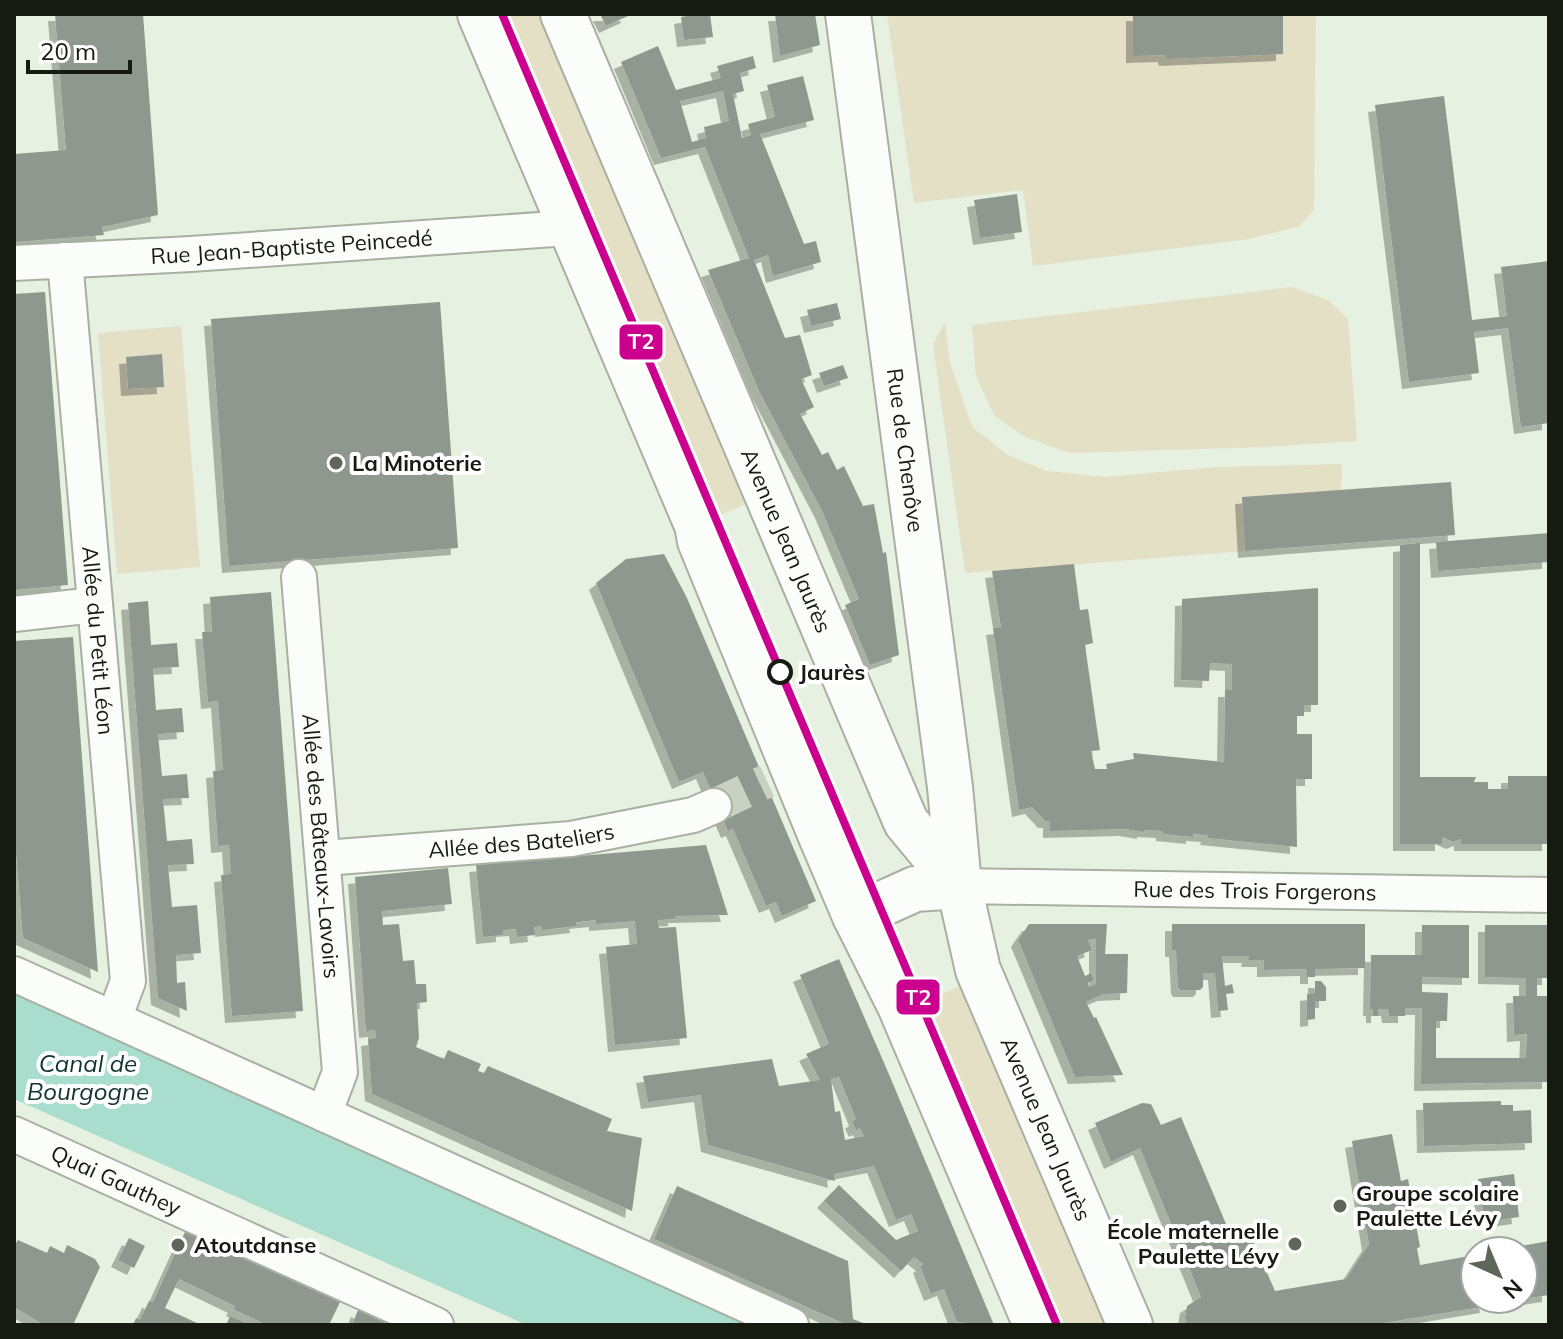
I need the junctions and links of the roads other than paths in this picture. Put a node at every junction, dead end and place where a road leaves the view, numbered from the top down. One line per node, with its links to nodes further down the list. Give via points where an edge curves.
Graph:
1 (480, 14): 4 (main road)
2 (563, 14): 12 (main road, Avenue Jean Jaurès, via 906,822)
3 (848, 14): 12 (main road, Rue de Chenôve)
4 (569, 223): 5 (street, Rue Jean-Baptiste Peincedé, via 554,229); 14 (main road, via 697,525 780,775)
5 (65, 260): 6 (street, Rue Jean-Baptiste Peincedé); 8 (street, Allée du Petit Léon)
6 (14, 263)
7 (299, 577): 11 (street, Allée des Bâteaux-Lavoirs)
8 (94, 605): 9 (street); 16 (street, Allée du Petit Léon, via 128,981)
9 (14, 614)
10 (714, 806): 11 (street, Allée des Bateliers, via 693,815 571,839)
11 (324, 858): 17 (street, Allée des Bâteaux-Lavoirs, via 340,1072)
12 (959, 886): 13 (street, Rue des Trois Forgerons); 14 (main road, via 915,889); 22 (main road, Avenue Jean Jaurès, via 978,970)
13 (1549, 895)
14 (855, 916): 21 (main road, via 900,1006)
15 (14, 974): 16 (street)
16 (114, 1019): 17 (street)
17 (324, 1114): 20 (street)
18 (14, 1134): 19 (street, Quai Gauthey)
19 (436, 1325)
20 (791, 1325)
21 (1036, 1325)
22 (1130, 1325)

